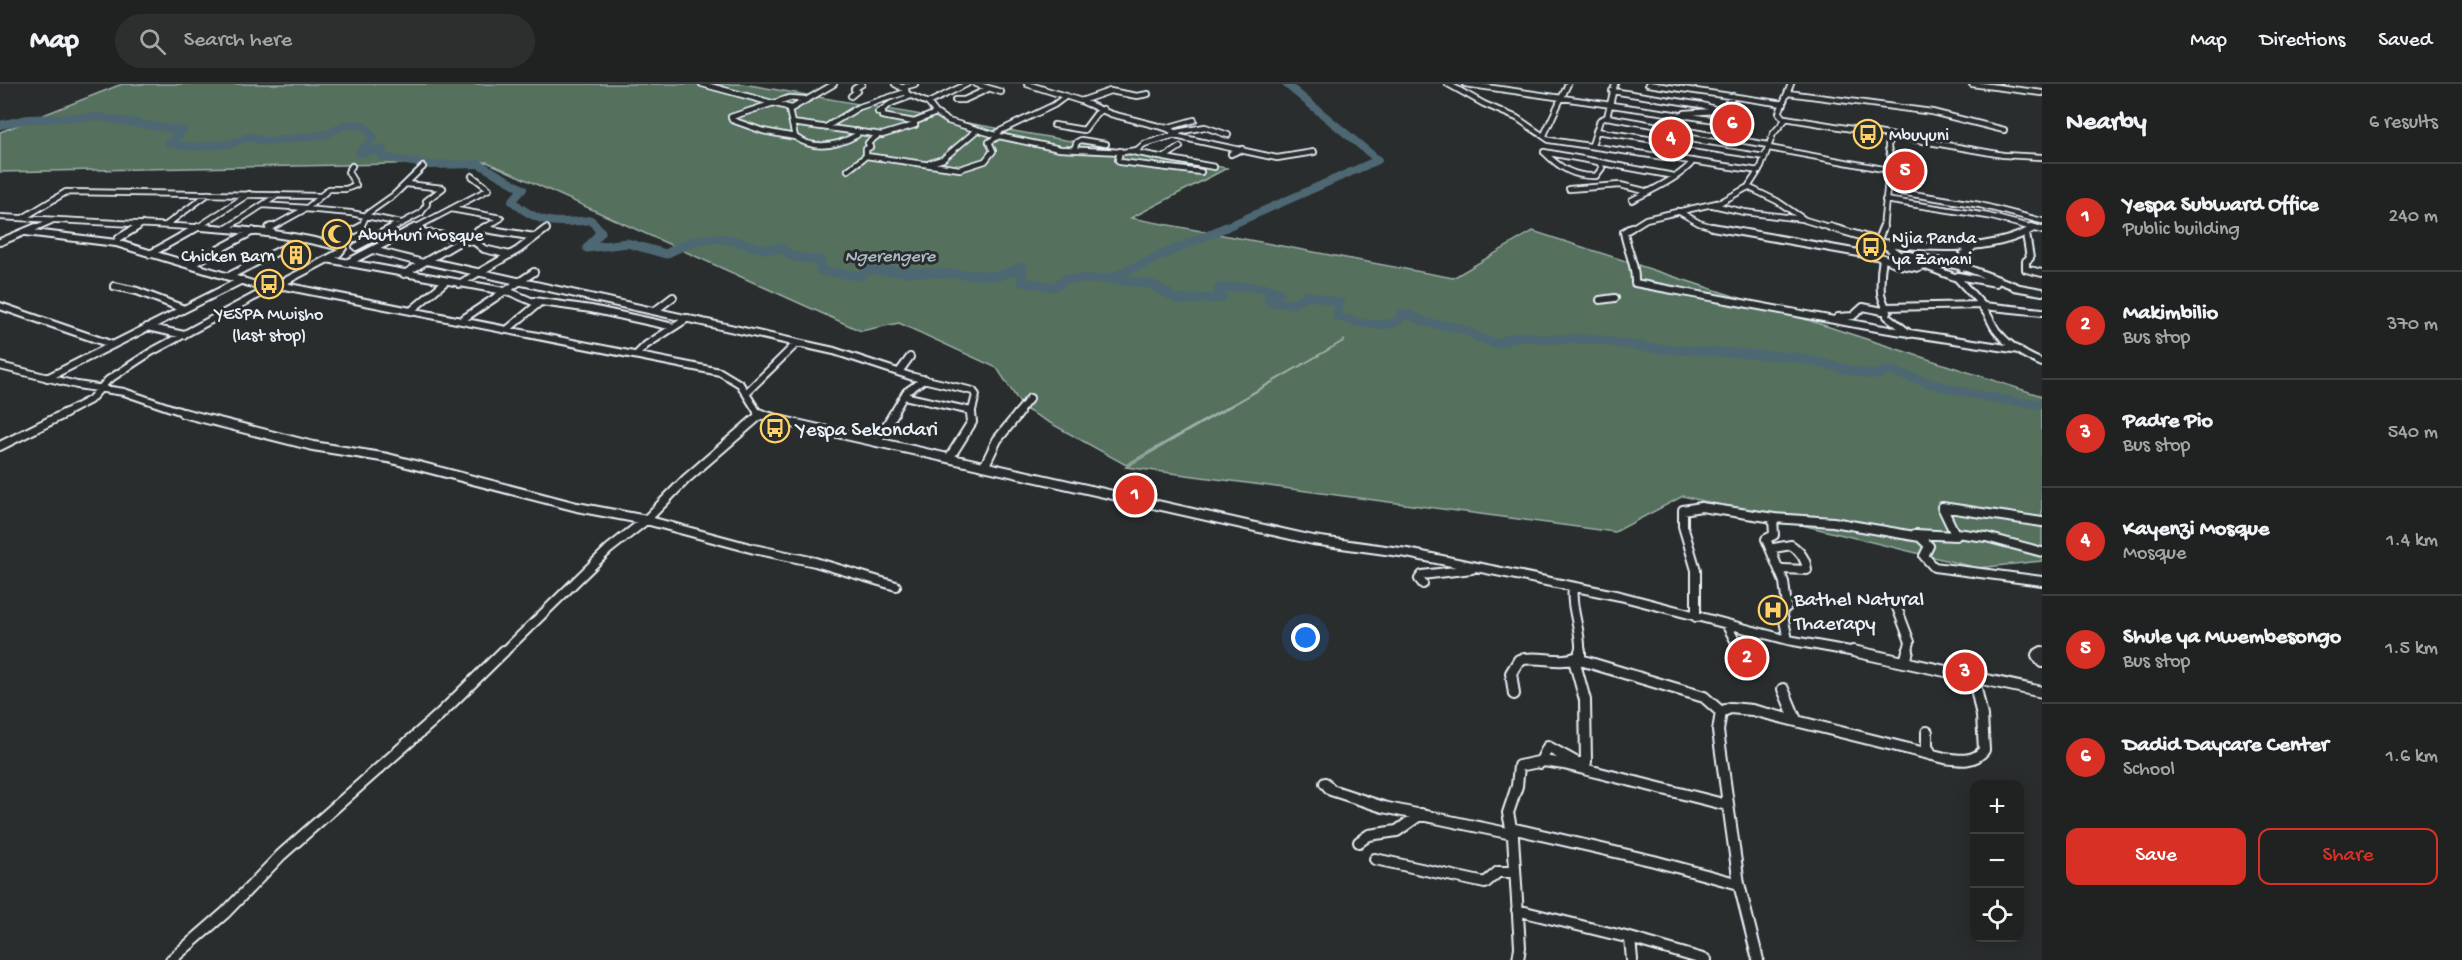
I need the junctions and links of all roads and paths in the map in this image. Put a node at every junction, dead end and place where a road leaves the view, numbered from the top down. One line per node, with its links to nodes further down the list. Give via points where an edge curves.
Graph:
1 (705, 84): 35 (street)
2 (834, 84): 30 (street)
3 (862, 84): 25 (street)
4 (895, 84): 16 (street)
5 (915, 84): 16 (street)
6 (968, 84): 32 (street)
7 (976, 84): 17 (street)
8 (1027, 84): 27 (street)
9 (1448, 84): 62 (street)
10 (1465, 84): 29 (street)
11 (1568, 84): 29 (street)
12 (1615, 84): 18 (street)
13 (1648, 84): 28 (street)
14 (1791, 84): 21 (street)
15 (1972, 84): 22 (street)
16 (901, 88): 19 (street)
17 (988, 89): 20 (street); 33 (street)
18 (1612, 91): 24 (street); 38 (street)
19 (906, 92): 26 (street); 53 (street, via 859,107)
20 (1001, 92)
21 (1788, 93): 37 (street); 56 (street, via 1932,112)
22 (2042, 93)
23 (1148, 94): 34 (street, via 1112,91)
24 (1640, 95): 40 (street); 42 (street)
25 (851, 96)
26 (911, 96): 31 (street); 48 (street, via 878,112)
27 (1066, 96): 34 (street); 65 (street, via 998,132)
28 (1733, 96): 37 (street); 42 (street)
29 (1563, 98): 38 (street); 62 (street)
30 (805, 99): 35 (street); 39 (street)
31 (919, 100): 32 (street); 36 (street)
32 (934, 100): 36 (street)
33 (955, 100)
34 (1081, 101): 41 (street)
35 (768, 103): 39 (street); 64 (street, via 731,118 770,133)
36 (928, 103): 43 (street)
37 (1784, 104): 46 (street, via 1779,113)
38 (1611, 105): 40 (street); 45 (street)
39 (791, 108): 50 (street)
40 (1633, 109): 44 (street)
41 (1103, 110): 52 (street, via 1084,130); 54 (street)
42 (1721, 111): 44 (street); 49 (street)
43 (936, 113): 48 (street); 55 (street)
44 (1669, 114): 49 (street)
45 (1607, 117): 51 (street); 58 (street, via 1600,120)
46 (1785, 118): 63 (street); 72 (street)
47 (1194, 120): 54 (street)
48 (914, 122): 60 (street, via 915,125)
49 (1723, 122): 66 (street)
50 (792, 123): 53 (street); 64 (street)
51 (1645, 124): 66 (street); 68 (street)
52 (1054, 125)
53 (826, 127): 57 (street)
54 (1166, 128): 59 (street)
55 (977, 130): 65 (street); 87 (street, via 943,159)
56 (2004, 130)
57 (857, 131): 60 (street); 64 (street, via 844,143 823,147)
58 (1596, 131): 68 (street); 70 (street)
59 (1176, 134): 61 (street, via 1206,127); 74 (street); 76 (street)
60 (878, 135): 80 (street, via 868,143)
61 (1228, 135)
62 (1544, 135): 67 (street)
63 (1889, 135): 84 (street, via 2003,155); 94 (street, via 1894,168)
64 (795, 136)
65 (999, 136): 73 (street); 87 (street, via 989,142 992,154 978,164 960,170)
66 (1723, 136): 72 (street)
67 (1549, 140): 70 (street); 78 (street)
68 (1666, 141): 82 (street); 83 (street)
69 (1106, 144): 73 (street, via 1081,140)
70 (1592, 145): 82 (street)
71 (1180, 147): 81 (street)
72 (1768, 147): 83 (street); 94 (street)
73 (1074, 149): 75 (street)
74 (1242, 149): 77 (street, via 1279,158); 79 (street)
75 (1120, 151): 76 (street); 96 (street, via 1120,162)
76 (1129, 151): 81 (street)
77 (1314, 152)
78 (1544, 152): 85 (street); 91 (street)
79 (1231, 154)
80 (866, 156): 87 (street); 93 (street)
81 (1166, 156): 90 (street)
82 (1665, 157): 86 (street)
83 (1765, 157): 95 (street)
84 (2042, 157)
85 (1574, 159): 88 (street); 91 (street, via 1563,160)
86 (1693, 161): 95 (street); 98 (street, via 1688,169)
87 (924, 164)
88 (1600, 164): 98 (street); 99 (street, via 1597,175)
89 (352, 166): 111 (street, via 348,172 356,185 329,189)
90 (1214, 166)
91 (1558, 166): 99 (street)
92 (423, 167): 100 (street)
93 (848, 170)
94 (1889, 170): 103 (street)
95 (1759, 171): 101 (street)
96 (1202, 172)
97 (472, 176): 118 (street, via 489,189)
98 (1674, 176): 105 (street)
99 (1582, 177): 102 (street)
100 (406, 184): 121 (street); 127 (street, via 444,188 426,201 421,213)
101 (1748, 186): 115 (street); 124 (street)
102 (1576, 188): 104 (street); 105 (street, via 1624,185)
103 (1889, 188): 106 (street); 113 (street)
104 (1569, 189)
105 (1649, 192): 112 (street)
106 (1900, 192): 110 (street); 114 (street)
107 (208, 193): 108 (street); 123 (street, via 66,192); 129 (street)
108 (250, 193): 109 (street); 130 (street)
109 (280, 194): 111 (street); 116 (street)
110 (1908, 194): 120 (street); 126 (street, via 1980,205)
111 (321, 196): 117 (street)
112 (1632, 200)
113 (1885, 200): 114 (street); 145 (street)
114 (1906, 203): 120 (street)
115 (1709, 204): 119 (street); 124 (street)
116 (263, 205): 117 (street); 131 (street)
117 (306, 209): 121 (street); 139 (street, via 273,224 269,228)
118 (452, 209): 133 (street, via 501,218); 135 (street)
119 (1678, 211): 155 (street, via 1712,227); 190 (street, via 1646,219 1624,232 1627,251 1636,268 1635,283)
120 (1973, 213): 132 (street)
121 (367, 215): 127 (street); 147 (street, via 361,228)
122 (1, 218): 123 (street)
123 (23, 218): 125 (street)
124 (1803, 219): 145 (street)
125 (52, 220): 128 (street); 138 (street)
126 (2042, 221)
127 (402, 223): 149 (street)
128 (142, 225): 129 (street); 146 (street)
129 (166, 225): 130 (street)
130 (200, 226): 131 (street); 153 (street)
131 (227, 228): 137 (street)
132 (2034, 228): 136 (street); 140 (street)
133 (485, 229): 141 (street); 143 (street)
134 (546, 229): 141 (street)
135 (412, 230): 143 (street); 151 (street)
136 (2042, 230)
137 (253, 231): 139 (street); 159 (street)
138 (26, 232): 144 (street); 146 (street)
139 (272, 233): 142 (street)
140 (2026, 234): 148 (street); 164 (street, via 2030,258 2026,269)
141 (535, 237): 154 (street)
142 (303, 238): 147 (street); 166 (street)
143 (465, 239): 154 (street, via 484,249); 158 (street)
144 (0, 242)
145 (1882, 242): 148 (street); 152 (street); 155 (street, via 1875,247)
146 (116, 243): 153 (street)
147 (329, 243): 150 (street)
148 (1975, 245): 160 (street, via 1963,254 1969,257)
149 (356, 247): 150 (street); 151 (street)
150 (343, 248): 156 (street)
151 (374, 250): 157 (street); 158 (street)
152 (1891, 250): 160 (street); 161 (street)
153 (150, 254): 159 (street)
154 (510, 255): 162 (street)
155 (1879, 257): 161 (street); 185 (street)
156 (327, 259): 157 (street); 175 (street)
157 (347, 263): 165 (street)
158 (424, 263): 162 (street); 165 (street); 168 (street)
159 (192, 264): 166 (street)
160 (1964, 267): 167 (street); 174 (street)
161 (1932, 270): 167 (street)
162 (480, 272): 171 (street); 172 (street)
163 (534, 273): 171 (street)
164 (2042, 273)
165 (404, 274): 168 (street)
166 (229, 276): 169 (street)
167 (1957, 277): 174 (street); 182 (street)
168 (432, 279): 170 (street)
169 (242, 280): 175 (street); 184 (street)
170 (445, 282): 172 (street); 186 (street)
171 (521, 282): 176 (street); 187 (street)
172 (459, 284): 176 (street)
173 (114, 286): 184 (street)
174 (2016, 287): 177 (street)
175 (273, 288): 186 (street, via 323,292); 196 (street)
176 (507, 292): 181 (street); 191 (street)
177 (2042, 292)
178 (673, 297): 187 (street)
179 (1615, 298): 180 (street)
180 (1600, 300)
181 (533, 301): 193 (street); 194 (street, via 538,306)
182 (1981, 305): 185 (street); 188 (street); 199 (street, via 1990,315 1989,322)
183 (0, 306): 198 (street)
184 (183, 309): 192 (street)
185 (1887, 309): 190 (street, via 1863,307 1857,316); 195 (street, via 1887,316)
186 (412, 310): 191 (street)
187 (656, 310): 189 (street)
188 (2042, 312)
189 (688, 318): 193 (street); 197 (street)
190 (1828, 318): 195 (street)
191 (463, 319): 194 (street)
192 (147, 327): 196 (street); 198 (street)
193 (674, 327): 200 (street)
194 (508, 329): 200 (street)
195 (1910, 333): 199 (street)
196 (184, 335): 207 (street, via 151,352)
197 (797, 342): 204 (street); 209 (street)
198 (113, 345): 205 (street)
199 (2019, 350): 202 (street)
200 (636, 355): 209 (street, via 720,372)
201 (910, 357): 204 (street)
202 (2042, 363)
203 (0, 366): 205 (street)
204 (899, 372): 206 (street)
205 (47, 378): 207 (street)
206 (925, 379): 210 (street); 213 (street, via 975,392)
207 (99, 388): 208 (street); 212 (street)
208 (124, 392): 212 (street); 220 (street, via 226,425 313,446 388,458 577,507)
209 (747, 392): 214 (street)
210 (903, 396): 213 (street); 215 (street)
211 (1030, 398): 218 (street, via 997,440)
212 (90, 400): 216 (street)
213 (970, 411): 217 (street, via 972,422)
214 (761, 414): 215 (street); 220 (street, via 686,479)
215 (877, 442): 217 (street)
216 (0, 446)
217 (950, 457): 218 (street)
218 (985, 465): 226 (street, via 1313,540)
219 (1774, 518): 223 (street, via 1833,522); 225 (street, via 1774,535 1766,539); 233 (street, via 1705,506 1683,510 1683,524 1696,563)
220 (646, 520): 230 (street); 260 (street, via 609,549 438,716 281,855 225,913)
221 (2042, 522): 222 (street, via 1941,508)
222 (1956, 533): 223 (street); 224 (street)
223 (1908, 534): 228 (street, via 1920,537 1929,546 1924,556 1934,567)
224 (2042, 552)
225 (1773, 553): 227 (street); 227 (street, via 1774,548 1794,546 1808,568)
226 (1479, 568): 229 (street, via 1422,575 1419,579); 231 (street)
227 (1780, 572): 235 (street, via 1788,599 1782,611)
228 (2042, 581)
229 (1423, 584)
230 (896, 586)
231 (1573, 587): 233 (street); 237 (street, via 1570,603 1581,652)
232 (1896, 605): 239 (street, via 1910,642)
233 (1696, 616): 234 (street)
234 (1726, 624): 235 (street); 238 (street, via 1739,650)
235 (1788, 640): 239 (street)
236 (2042, 652): 240 (street, via 2037,655)
237 (1576, 660): 244 (street, via 1519,660 1511,673); 245 (street, via 1704,697); 249 (street, via 1585,700 1586,762 1577,763 1548,747)
238 (1750, 660)
239 (1905, 662): 241 (street)
240 (2042, 662)
241 (1974, 679): 243 (street); 248 (street, via 1983,722 1983,753 1967,760)
242 (1783, 689): 246 (street)
243 (2042, 692)
244 (1514, 694)
245 (1721, 712): 246 (street, via 1742,708); 251 (street, via 1718,731)
246 (1796, 720): 248 (street)
247 (1927, 732): 248 (street, via 1927,747)
248 (1932, 755)
249 (1540, 763): 251 (street, via 1564,764); 253 (street, via 1519,766 1517,786 1508,806)
250 (1325, 783): 252 (street, via 1331,790 1383,807)
251 (1727, 805): 257 (street)
252 (1421, 814): 253 (street); 254 (street, via 1397,831 1369,835)
253 (1512, 831): 256 (street); 257 (street, via 1687,868)
254 (1359, 842)
255 (1375, 859): 256 (street, via 1485,883 1498,872)
256 (1515, 872): 258 (street)
257 (1739, 884): 264 (street)
258 (1517, 910): 259 (street); 261 (street)
259 (1630, 938): 262 (street); 263 (street)
260 (171, 960)
261 (1518, 960)
262 (1632, 960)
263 (1706, 960)
264 (1758, 960)

